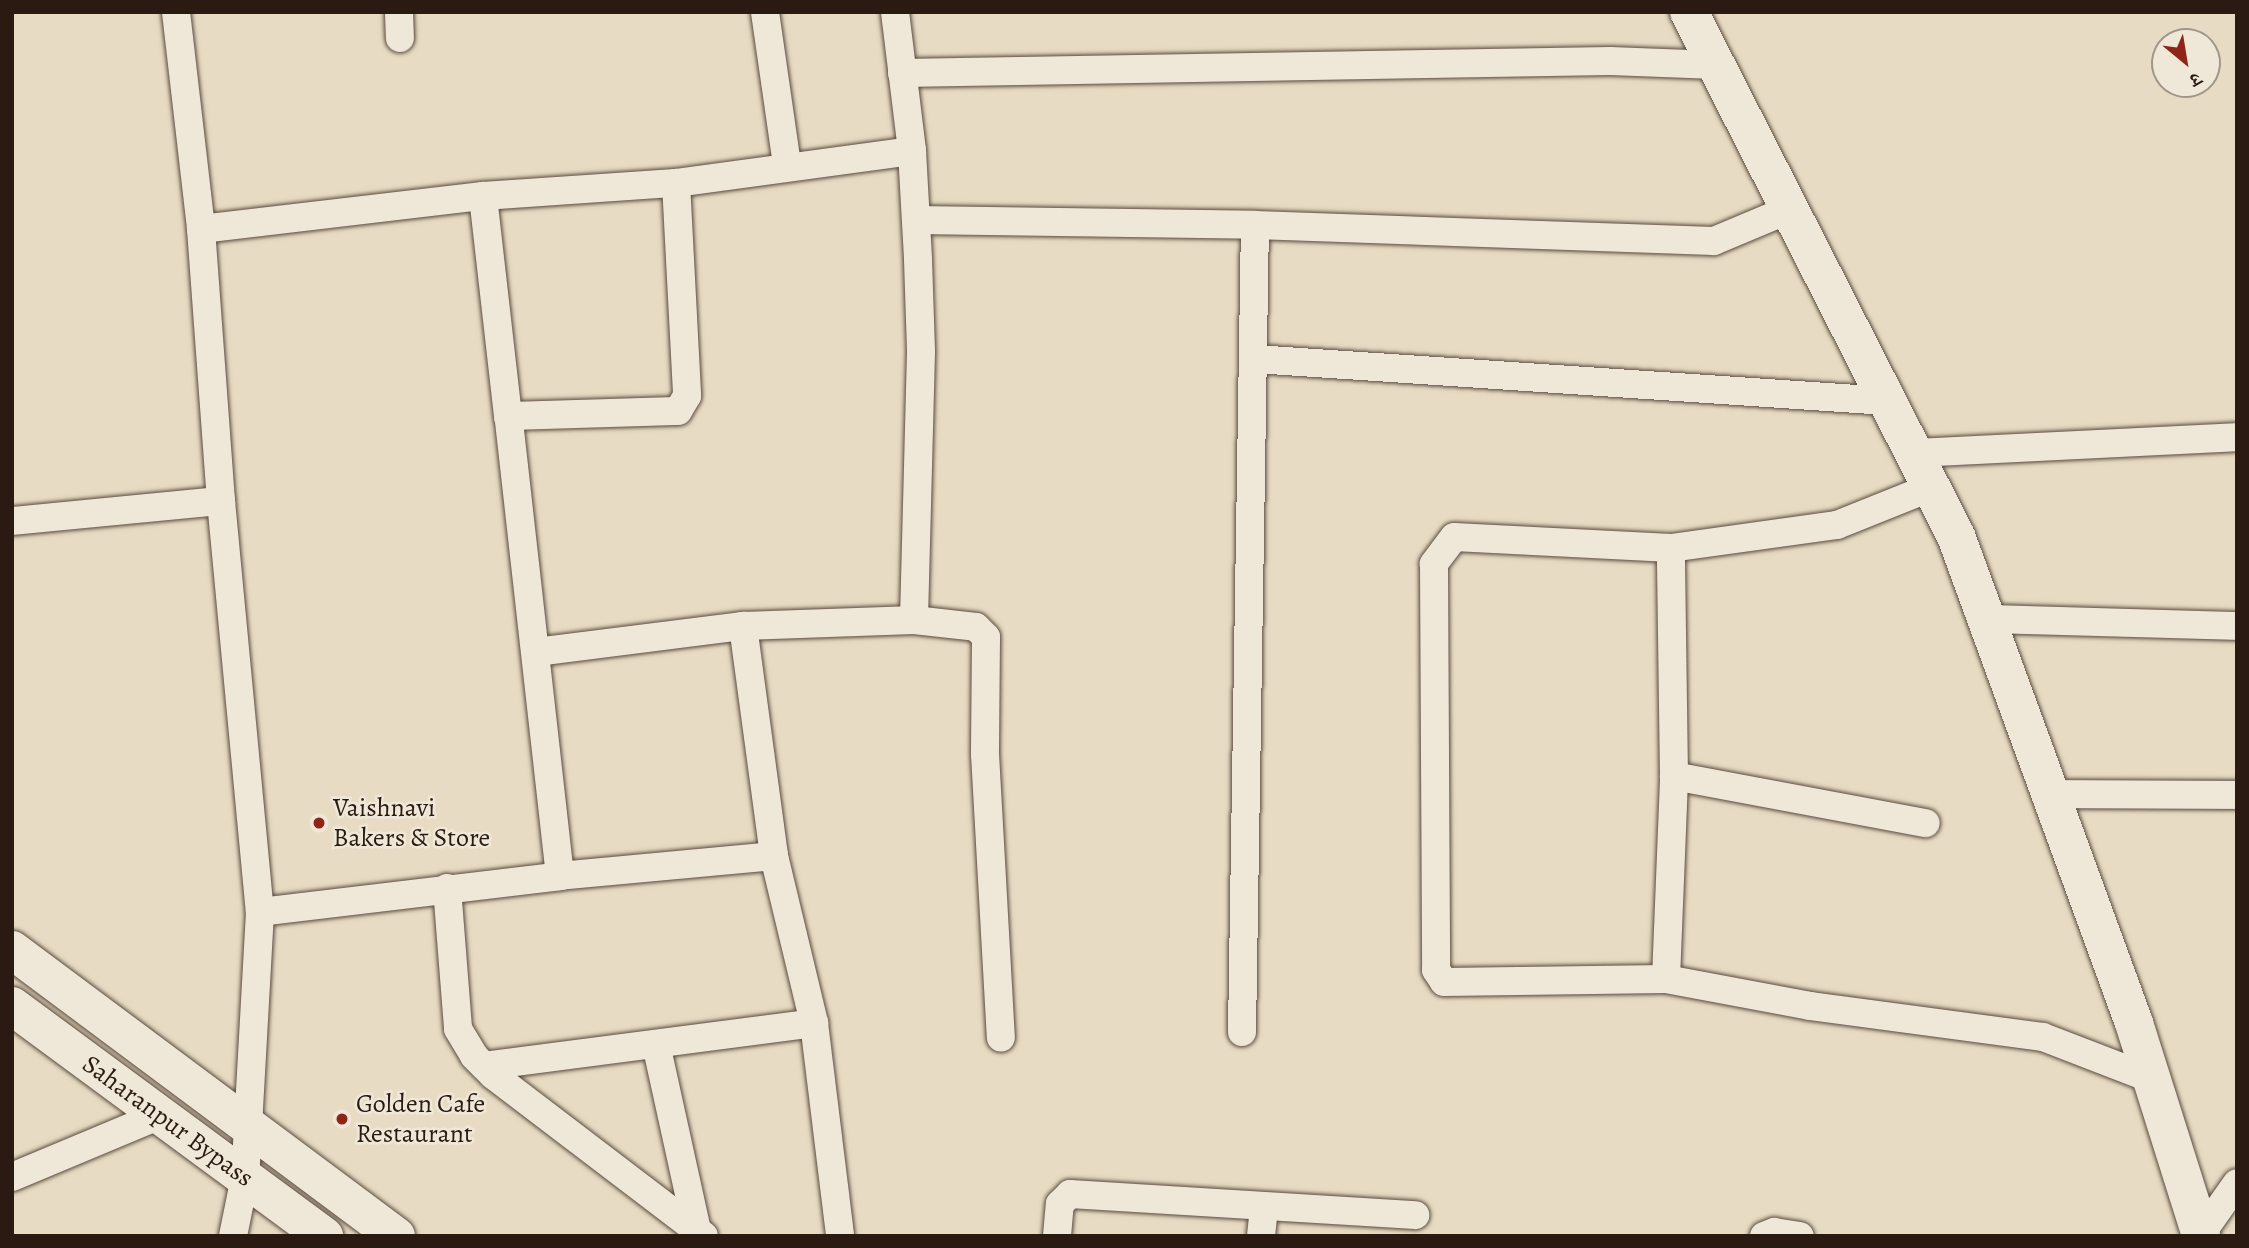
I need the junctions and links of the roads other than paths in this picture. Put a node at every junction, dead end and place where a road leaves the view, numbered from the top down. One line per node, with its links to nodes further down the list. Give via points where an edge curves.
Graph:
1 (176, 12): 14 (street)
2 (765, 12): 8 (street)
3 (895, 12): 6 (street)
4 (1689, 12): 5 (street)
5 (1716, 65): 6 (street, via 1609,61); 11 (street)
6 (902, 73): 7 (street)
7 (912, 151): 8 (street); 12 (street)
8 (788, 165): 9 (street)
9 (676, 183): 10 (street); 17 (street, via 684,405 668,414)
10 (483, 197): 14 (street); 17 (street)
11 (1790, 209): 13 (street, via 1714,241); 16 (street)
12 (916, 220): 13 (street); 25 (street, via 921,352)
13 (1255, 225): 15 (street)
14 (201, 229): 21 (street)
15 (1255, 359): 16 (street); 41 (street)
16 (1888, 401): 19 (street)
17 (508, 416): 28 (street)
18 (2237, 437): 19 (street)
19 (1914, 453): 20 (street)
20 (1932, 487): 23 (street, via 1837,524); 24 (street)
21 (221, 501): 22 (street); 36 (street)
22 (12, 521)
23 (1671, 548): 29 (street); 38 (street, via 1454,537 1434,564 1436,970 1456,985)
24 (1987, 619): 27 (street); 30 (street)
25 (914, 620): 26 (street); 42 (street, via 976,627 986,637 985,754)
26 (743, 626): 28 (street); 33 (street)
27 (2237, 626)
28 (536, 652): 34 (street)
29 (1674, 776): 32 (street); 38 (street)
30 (2051, 794): 31 (street); 45 (street)
31 (2237, 795)
32 (1926, 823)
33 (774, 856): 34 (street); 40 (street)
34 (560, 876): 35 (street)
35 (447, 888): 36 (street); 44 (street, via 458,1029)
36 (260, 912): 47 (street)
37 (12, 950): 47 (street)
38 (1666, 979): 45 (street, via 1810,1006 2043,1037)
39 (12, 1006): 46 (street, Saharanpur Bypass)
40 (814, 1023): 43 (street); 58 (street)
41 (1242, 1032)
42 (1001, 1038)
43 (656, 1044): 44 (street); 53 (street)
44 (484, 1066): 53 (street)
45 (2152, 1079): 54 (street)
46 (160, 1115): 48 (street); 49 (street, Saharanpur Bypass)
47 (248, 1126): 49 (street); 57 (street)
48 (12, 1177)
49 (245, 1177): 55 (street); 56 (street, Saharanpur Bypass)
50 (2237, 1183): 54 (street)
51 (1415, 1215): 52 (street)
52 (1263, 1222): 59 (street, via 1070,1195 1060,1204)
53 (700, 1233)
54 (2201, 1235)
55 (233, 1236)
56 (324, 1236)
57 (396, 1236)
58 (840, 1236)
59 (1057, 1236)
60 (1764, 1236): 61 (street, via 1774,1232)
61 (1800, 1236)

